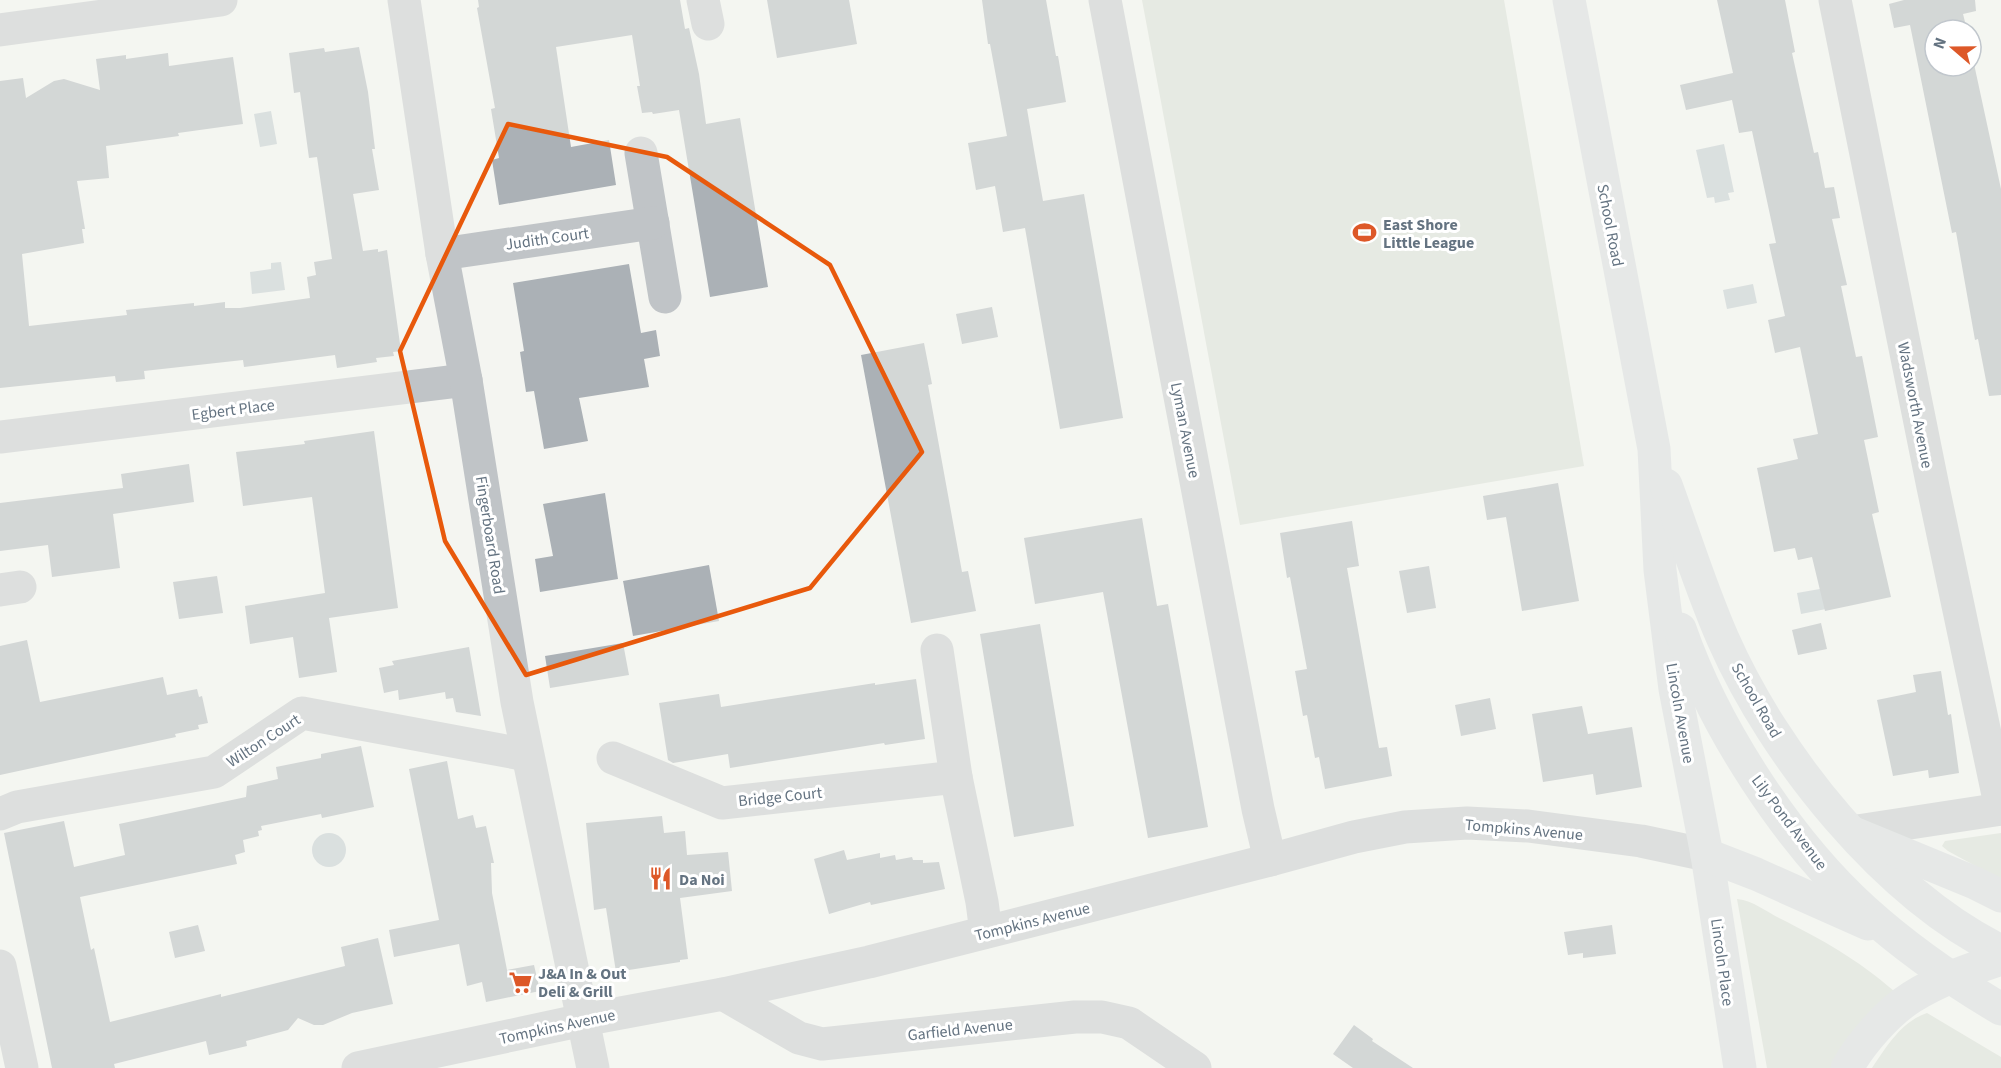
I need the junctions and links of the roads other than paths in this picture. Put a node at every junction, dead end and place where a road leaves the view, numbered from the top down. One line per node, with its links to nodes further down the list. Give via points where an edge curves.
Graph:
1 (221, 0): 6 (street)
2 (404, 0): 9 (street, Fingerboard Road)
3 (1105, 0): 22 (street, Lyman Avenue)
4 (1569, 0): 13 (main road, School Road)
5 (1835, 0): 19 (street, Wadsworth Avenue)
6 (0, 30)
7 (641, 153): 8 (street)
8 (653, 223): 9 (street, Judith Court); 10 (street)
9 (442, 254): 11 (street, Fingerboard Road)
10 (665, 297)
11 (466, 380): 12 (street, Egbert Place); 16 (street, Fingerboard Road)
12 (0, 437)
13 (1654, 449): 14 (main road, School Road); 21 (main road, School Road, via 1709,603 1743,677 1787,751)
14 (1660, 570): 23 (main road, Lincoln Avenue, via 1675,689); 26 (main road, Lily Pond Avenue, via 1700,678 1762,788 1837,883)
15 (937, 650): 18 (street)
16 (527, 755): 20 (street, Wilton Court, via 302,713 214,772 17,807); 33 (street, Fingerboard Road)
17 (613, 758): 18 (street, Bridge Court, via 722,802)
18 (956, 777): 25 (street)
19 (2001, 809): 21 (street)
20 (0, 814)
21 (1851, 832): 24 (main road); 27 (main road, via 1930,907)
22 (1268, 853): 23 (street, Tompkins Avenue, via 1303,851 1405,827 1467,823 1560,830); 25 (street, Tompkins Avenue, via 1165,887)
23 (1707, 855): 26 (main road); 38 (main road, Lincoln Place)
24 (2001, 896)
25 (986, 932): 31 (street, Tompkins Avenue)
26 (1895, 937): 30 (main road, Lily Pond Avenue)
27 (2001, 951)
28 (2001, 959): 30 (main road)
29 (0, 966): 35 (street)
30 (1950, 978): 32 (main road, Lily Pond Avenue); 39 (main road, via 1911,997 1897,1009)
31 (723, 994): 33 (street, Tompkins Avenue); 37 (street, Garfield Avenue, via 799,1038 822,1044 1102,1017 1129,1023)
32 (2001, 1009)
33 (583, 1020): 34 (street, Tompkins Avenue); 36 (street, Fingerboard Road)
34 (367, 1067)
35 (22, 1068)
36 (593, 1068)
37 (1195, 1068)
38 (1740, 1068)
39 (1847, 1068)

